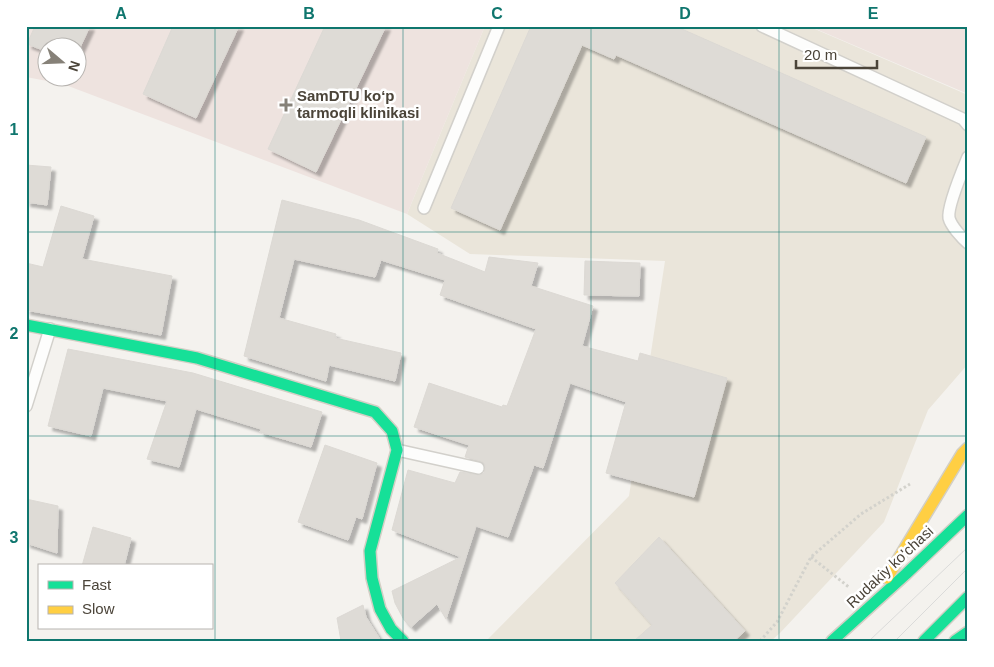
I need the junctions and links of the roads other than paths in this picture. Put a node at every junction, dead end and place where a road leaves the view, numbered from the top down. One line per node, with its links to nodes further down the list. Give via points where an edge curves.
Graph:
1 (499, 26): 5 (lane)
2 (762, 26): 3 (lane, via 963,119)
3 (968, 125)
4 (968, 157): 6 (lane, via 951,202 949,218)
5 (424, 208)
6 (968, 243)
7 (26, 325): 8 (street)
8 (50, 329): 9 (lane); 11 (street, via 197,358 375,412 392,430)
9 (26, 406)
10 (968, 448): 15 (street)
11 (397, 450): 12 (lane); 17 (street, via 370,551 372,578 380,609)
12 (478, 468)
13 (968, 514): 15 (street, Rudakiy ko'chasi)
14 (968, 598): 19 (street)
15 (871, 605): 18 (street, Rudakiy ko'chasi)
16 (968, 632): 20 (street)
17 (403, 641)
18 (832, 641)
19 (924, 641)
20 (955, 641)

